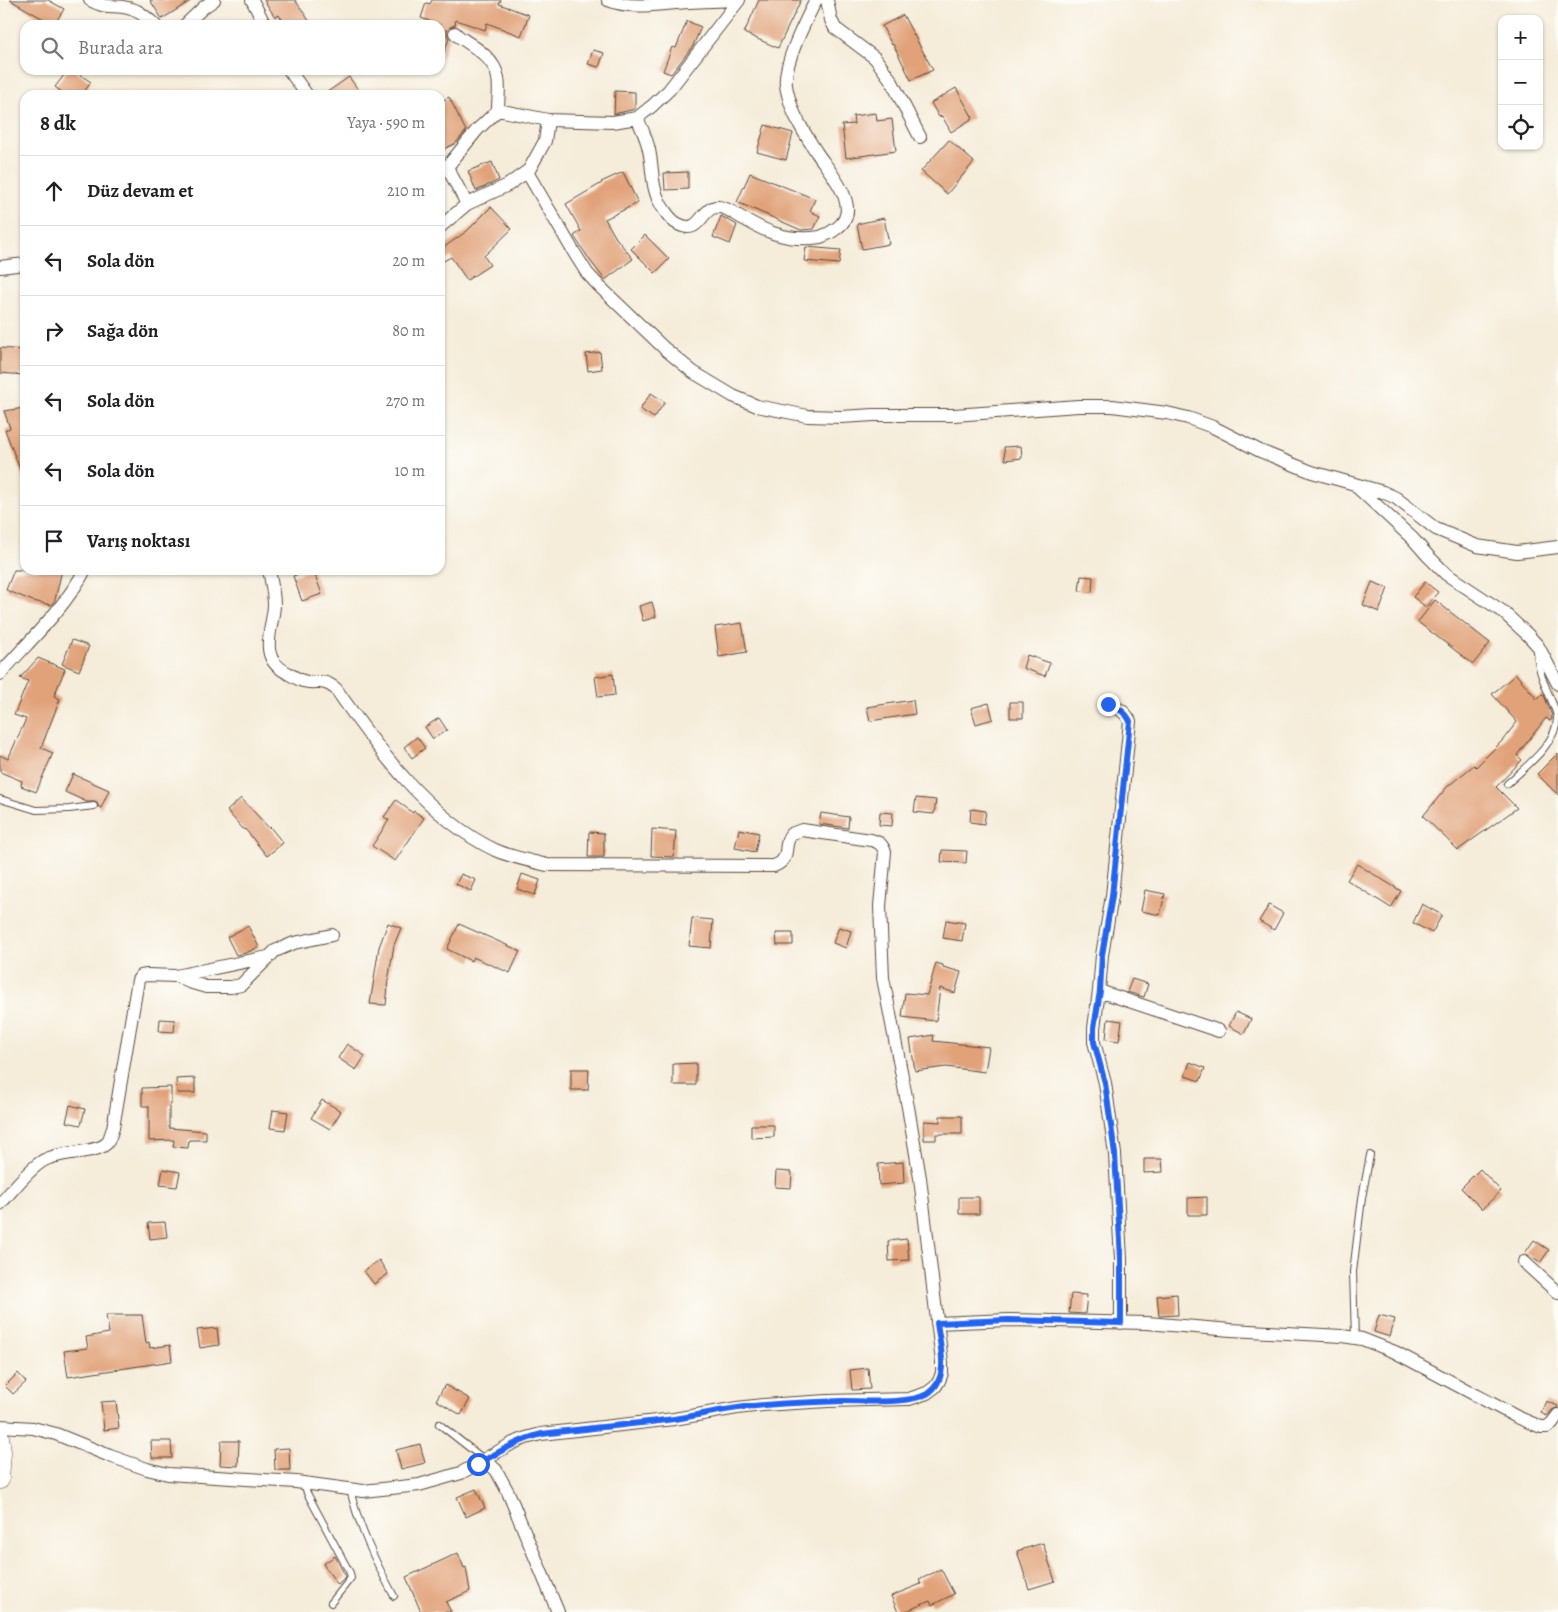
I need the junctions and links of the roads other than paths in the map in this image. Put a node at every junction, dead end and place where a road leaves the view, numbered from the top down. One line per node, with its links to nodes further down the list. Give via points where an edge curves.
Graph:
1 (90, 0): 8 (street, via 104,6 130,8)
2 (214, 0): 9 (street)
3 (252, 0): 10 (street)
4 (608, 0): 5 (street, via 623,5 657,6)
5 (739, 0): 15 (street, via 669,90)
6 (816, 0): 15 (street, via 788,65 786,84 795,116 845,198 845,220 833,231 804,239 780,236 766,232 725,208 715,207 708,210 692,228 672,221 655,194 650,151)
7 (827, 0): 17 (street, via 835,28 875,58 891,80)
8 (149, 20)
9 (190, 20)
10 (262, 20)
11 (455, 32): 14 (street, via 482,52 496,70)
12 (293, 75): 13 (street)
13 (303, 90)
14 (498, 110): 16 (street); 18 (street)
15 (637, 118): 16 (street, via 613,122)
16 (548, 120): 20 (street, via 545,141)
17 (920, 137)
18 (445, 165)
19 (445, 168): 21 (street)
20 (527, 172): 21 (street, via 508,185); 25 (street, via 574,254 599,286 693,372 757,406 808,416 954,415 1078,406 1139,408 1188,418 1278,459)
21 (467, 204): 22 (street)
22 (445, 222)
23 (20, 265): 24 (street)
24 (0, 267)
25 (1355, 485): 26 (street, via 1396,498 1436,529 1477,546 1517,552); 29 (street, via 1446,574 1502,611)
26 (1558, 547)
27 (83, 575): 30 (street)
28 (270, 575): 45 (street, via 274,604 268,641 274,662 281,670 302,681 321,681 336,689 364,730 408,783 454,824 496,850 547,865 774,866 784,860 790,834 802,830 871,840 883,846 880,906 882,978 920,1178)
29 (1538, 646): 31 (street); 33 (lane, via 1538,665 1553,704 1555,725 1546,746)
30 (0, 674)
31 (1558, 684)
32 (1108, 704): 39 (street, via 1127,714 1130,728)
33 (1506, 784)
34 (0, 799): 35 (lane, via 36,810)
35 (94, 806)
36 (332, 935): 37 (street, via 285,946)
37 (268, 957): 38 (street); 38 (street, via 241,985 206,987)
38 (176, 976): 42 (street, via 147,975 138,980 108,1142 42,1161)
39 (1100, 991): 40 (street); 46 (street, via 1094,1042 1105,1083 1115,1154)
40 (1219, 1031)
41 (1370, 1155): 47 (lane, via 1353,1272)
42 (0, 1204)
43 (1524, 1262): 44 (street)
44 (1558, 1293)
45 (937, 1323): 46 (street, via 1008,1320); 52 (street, via 942,1373 935,1387 920,1397 763,1405 542,1434 513,1443)
46 (1121, 1323): 47 (street)
47 (1355, 1338): 48 (street, via 1395,1352 1541,1428 1552,1424)
48 (1558, 1414)
49 (438, 1424): 52 (lane)
50 (0, 1426): 54 (street, via 34,1428 56,1434 168,1474)
51 (0, 1436): 53 (street)
52 (485, 1460): 55 (street, via 461,1473 419,1485 363,1491); 58 (street, via 496,1470 508,1492)
53 (0, 1480)
54 (304, 1483): 55 (street); 57 (lane, via 350,1573 350,1578)
55 (350, 1489): 56 (lane, via 364,1536)
56 (394, 1596)
57 (331, 1603)
58 (558, 1612)

